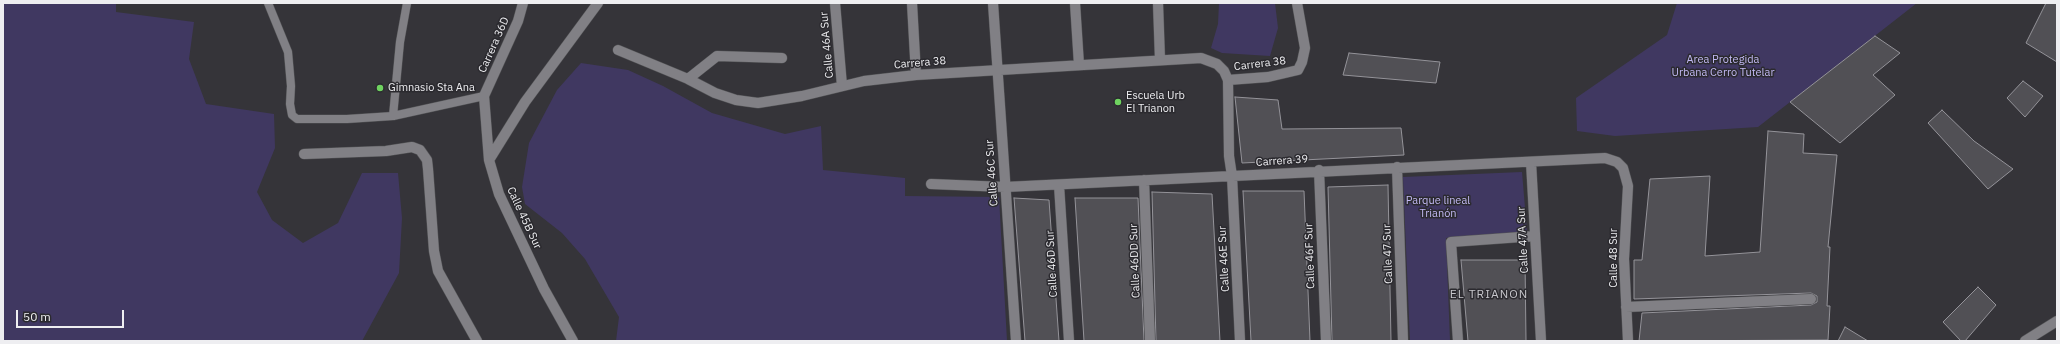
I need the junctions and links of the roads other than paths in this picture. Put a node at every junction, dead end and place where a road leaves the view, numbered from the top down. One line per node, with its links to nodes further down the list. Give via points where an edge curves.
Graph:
1 (268, 3): 23 (lane, via 288,52 292,115 297,118 340,119)
2 (407, 3): 23 (lane, via 400,42)
3 (523, 3): 12 (street, Carrera 36D)
4 (530, 3): 12 (street)
5 (598, 3): 25 (street, via 525,102)
6 (835, 3): 21 (street, Calle 46A Sur)
7 (912, 3): 18 (street)
8 (993, 3): 17 (street, Calle 46C Sur)
9 (1075, 3): 16 (street)
10 (1158, 3): 15 (street)
11 (1297, 3): 20 (street, Carrera 38, via 1305,48 1298,70 1268,77)
12 (518, 21): 22 (street, Carrera 36D)
13 (618, 50): 19 (street, Carrera 38)
14 (782, 58): 19 (street, via 717,56)
15 (1160, 60): 16 (street, Carrera 38); 20 (street, Carrera 38, via 1209,60 1224,71)
16 (1079, 65): 17 (street, Carrera 38)
17 (997, 70): 18 (street, Carrera 38); 34 (street, Calle 46C Sur)
18 (916, 74): 21 (street, Carrera 38)
19 (688, 79): 21 (street, Carrera 38, via 715,93 736,100 758,103)
20 (1228, 80): 29 (street, Carrera 38, via 1229,156)
21 (842, 86)
22 (484, 96): 23 (lane); 25 (street, Calle 45B Sur)
23 (393, 116)
24 (304, 154): 39 (street, via 386,152 412,147 420,150 427,160 434,251 438,271)
25 (489, 160): 40 (street, Calle 45B Sur, via 499,194)
26 (1531, 162): 27 (street, Carrera 39); 30 (street, Carrera 39, via 1605,158 1617,162); 35 (street, Calle 47A Sur)
27 (1397, 167): 28 (street, Carrera 39); 46 (street, Calle 47 Sur)
28 (1319, 170): 29 (street, Carrera 39); 45 (street, Calle 46F Sur)
29 (1232, 176): 31 (street, Carrera 39); 44 (street, Calle 46E Sur)
30 (1626, 176): 37 (street, Calle 48 Sur)
31 (1144, 180): 33 (street, Carrera 39); 43 (street, Calle 46DD Sur)
32 (931, 184): 34 (street, Carrera 39)
33 (1059, 185): 34 (street, Carrera 39); 42 (street, Calle 46D Sur)
34 (1006, 187): 41 (street, Calle 46C Sur)
35 (1535, 236): 47 (street, via 1451,242); 48 (street, Calle 47A Sur)
36 (1811, 299): 37 (street)
37 (1626, 307): 49 (street, Calle 48 Sur)
38 (2057, 321): 50 (street)
39 (477, 341)
40 (572, 341)
41 (1016, 341)
42 (1068, 341)
43 (1150, 341)
44 (1240, 341)
45 (1326, 341)
46 (1403, 341)
47 (1458, 341)
48 (1541, 341)
49 (1628, 341)
50 (2026, 341)

